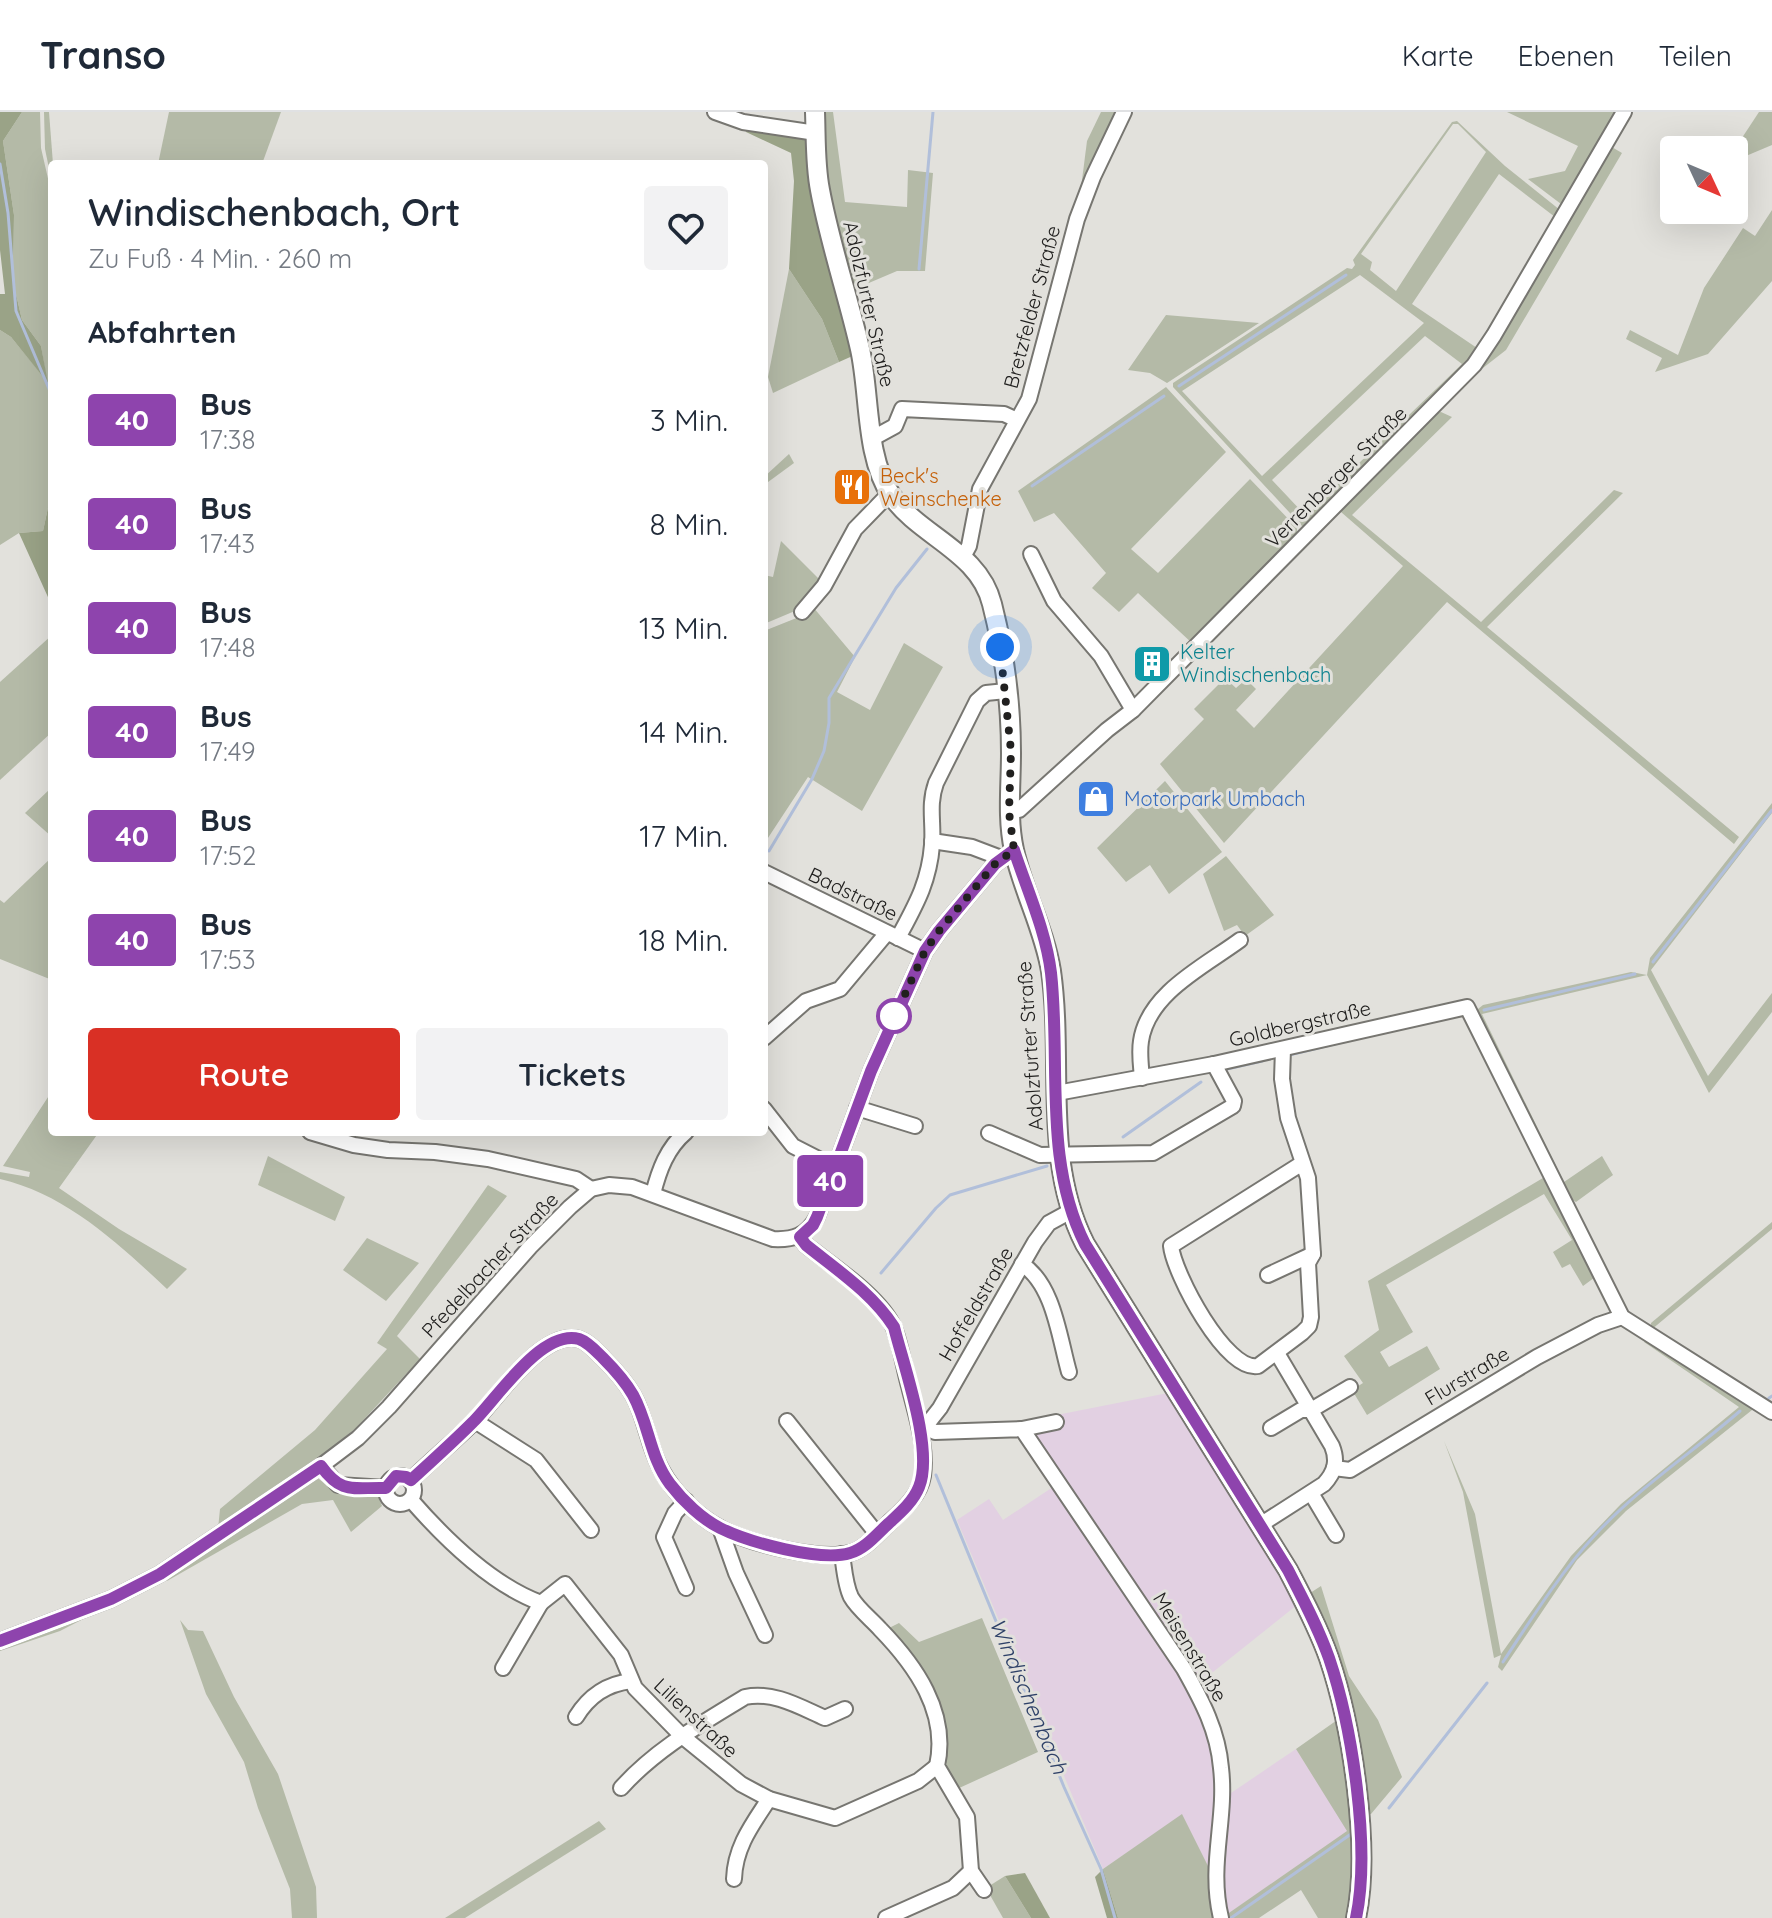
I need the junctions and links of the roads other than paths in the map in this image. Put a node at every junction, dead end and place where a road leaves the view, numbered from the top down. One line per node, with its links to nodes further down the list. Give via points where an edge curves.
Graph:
1 (715, 112): 5 (street, via 743,122)
2 (815, 112): 5 (main road, Adolzfurter Straße)
3 (1124, 112): 6 (street, Bretzfelder Straße, via 1077,219 1029,399)
4 (1624, 112): 13 (street, Verrenberger Straße, via 1474,365)
5 (816, 133): 7 (main road, Adolzfurter Straße, via 819,187 861,350)
6 (1017, 420): 7 (street, via 1004,414 902,409 895,426); 10 (street, Bretzfelder Straße, via 980,489)
7 (873, 438): 8 (main road, Adolzfurter Straße)
8 (890, 493): 10 (main road, Adolzfurter Straße, via 919,525); 11 (street, via 855,529 824,586)
9 (1031, 554): 13 (street, via 1054,601 1101,656)
10 (963, 557): 12 (main road, Adolzfurter Straße, via 991,600)
11 (802, 612)
12 (1006, 691): 14 (main road, Adolzfurter Straße); 15 (street, via 986,693 977,701 954,745 931,797)
13 (1133, 710): 14 (street, Verrenberger Straße, via 1019,810)
14 (1009, 812): 16 (main road, Adolzfurter Straße)
15 (932, 841): 16 (street); 18 (street, via 924,890)
16 (1007, 854): 20 (street); 25 (main road, Adolzfurter Straße, via 1041,930 1051,971)
17 (768, 874): 18 (street, Badstraße)
18 (892, 936): 20 (street, Badstraße); 21 (street, via 840,989 806,1001)
19 (1240, 940): 24 (street, via 1157,1005 1141,1039)
20 (925, 951): 26 (street)
21 (768, 1034)
22 (1283, 1049): 23 (street, Goldbergstraße); 33 (street, via 1288,1118); 42 (street, Goldbergstraße, via 1467,1007)
23 (1214, 1064): 24 (street, Goldbergstraße); 32 (street, via 1233,1106 1158,1153)
24 (1142, 1078): 25 (street, Goldbergstraße)
25 (1057, 1093): 32 (main road, Adolzfurter Straße)
26 (857, 1108): 28 (street); 34 (street)
27 (768, 1114): 34 (street, via 793,1146)
28 (915, 1126)
29 (989, 1133): 32 (street, via 1040,1155)
30 (321, 1136): 35 (street, via 377,1149 488,1159 576,1179)
31 (682, 1136): 36 (street, via 666,1157)
32 (1059, 1155): 37 (main road, Adolzfurter Straße)
33 (1301, 1164): 39 (street, via 1308,1178); 43 (street, via 1171,1246 1184,1285 1230,1353 1251,1367)
34 (836, 1168): 38 (street, via 813,1225)
35 (591, 1189): 36 (street, via 609,1185); 54 (street, Pfedelbacher Straße, via 530,1247 389,1407)
36 (653, 1194): 38 (street, via 773,1239)
37 (1071, 1211): 40 (street, Hoffeldstraße, via 1049,1223); 61 (main road, Adolzfurter Straße, via 1085,1244)
38 (800, 1237): 51 (street, via 862,1290 894,1327)
39 (1313, 1254): 41 (street); 43 (street, via 1308,1263 1309,1326)
40 (1022, 1264): 44 (street, via 1047,1296); 51 (street, Hoffeldstraße, via 940,1408)
41 (1268, 1275)
42 (1622, 1317): 47 (street); 55 (street, Flurstraße, via 1537,1357 1350,1470)
43 (1277, 1353): 46 (street)
44 (1069, 1372)
45 (1350, 1387): 46 (street)
46 (1311, 1410): 52 (street, via 1301,1410); 55 (street, via 1332,1446)
47 (1772, 1412)
48 (475, 1421): 56 (street); 60 (street, via 534,1356 550,1344 579,1339 623,1380 659,1466); 63 (street, via 536,1460)
49 (787, 1421): 64 (street)
50 (1056, 1422): 53 (street)
51 (922, 1427): 53 (street, via 935,1432); 64 (street, via 923,1477 917,1492)
52 (1271, 1428)
53 (1022, 1429): 83 (street, Meisenstraße, via 1203,1702 1222,1771 1215,1882)
54 (321, 1466): 57 (street, via 338,1485); 70 (street, Pfedelbacher Straße, via 160,1574 111,1599)
55 (1334, 1468): 58 (street)
56 (411, 1480): 57 (street, via 396,1476); 59 (street)
57 (386, 1488): 59 (street, via 395,1504)
58 (1311, 1493): 61 (street); 65 (street)
59 (411, 1500): 68 (street, via 486,1573)
60 (686, 1501): 62 (street); 67 (street, via 664,1537)
61 (1260, 1525): 84 (main road, Adolzfurter Straße, via 1315,1623 1341,1698 1361,1839)
62 (720, 1528): 66 (street, via 758,1543); 69 (street)
63 (591, 1530)
64 (877, 1534): 66 (street, via 852,1553)
65 (1336, 1535)
66 (842, 1554): 76 (street, via 851,1597 908,1658 926,1686 940,1751)
67 (686, 1588)
68 (541, 1603): 71 (street); 72 (street, Lilienstraße, via 565,1584 621,1655)
69 (765, 1635)
70 (0, 1641)
71 (503, 1668)
72 (631, 1681): 74 (street, via 589,1697); 75 (street, Lilienstraße)
73 (845, 1709): 75 (street, via 825,1718 757,1694)
74 (576, 1717)
75 (682, 1736): 77 (street, via 640,1766); 78 (street, Lilienstraße, via 741,1784)
76 (937, 1766): 78 (street, Lilienstraße, via 918,1781 835,1818); 79 (street, via 967,1817)
77 (621, 1788)
78 (769, 1799): 80 (street, via 742,1839)
79 (971, 1871): 81 (street); 82 (street, via 953,1888)
80 (734, 1879)
81 (984, 1890)
82 (886, 1918)
83 (1221, 1918)
84 (1356, 1918)

